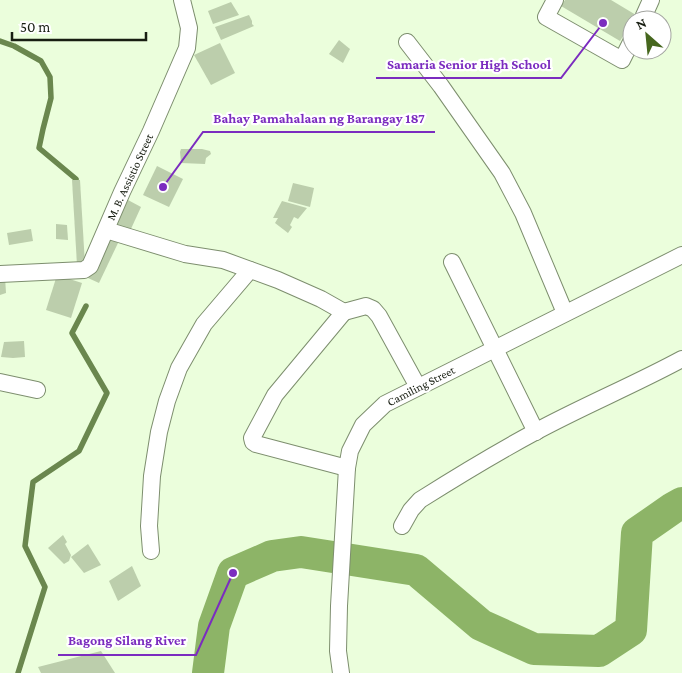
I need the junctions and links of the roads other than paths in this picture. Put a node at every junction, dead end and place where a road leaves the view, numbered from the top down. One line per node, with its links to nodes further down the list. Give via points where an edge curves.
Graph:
1 (182, 0): 5 (street, M. B. Assistio Street, via 189,28 187,48)
2 (555, 0): 4 (street, via 546,17)
3 (407, 42): 11 (street, via 502,173 523,212)
4 (622, 60)
5 (106, 230): 8 (street); 9 (street, M. B. Assistio Street, via 90,266 84,270)
6 (682, 255): 11 (street, Camiling Street)
7 (452, 262): 12 (street)
8 (250, 270): 10 (street); 20 (street, via 204,324 176,376 159,432 152,476)
9 (0, 274)
10 (344, 312): 15 (street, via 366,306 373,309); 18 (street, via 275,395 252,438 256,444)
11 (565, 313): 12 (street, Camiling Street)
12 (494, 349): 15 (street, Camiling Street); 17 (street)
13 (682, 360): 17 (street)
14 (0, 382): 16 (street)
15 (418, 387): 18 (street, Camiling Street, via 385,404 363,425 350,451)
16 (37, 390)
17 (536, 432): 19 (street, via 420,500)
18 (348, 468): 21 (street, Camiling Street, via 339,606)
19 (402, 526)
20 (151, 551)
21 (340, 673)

